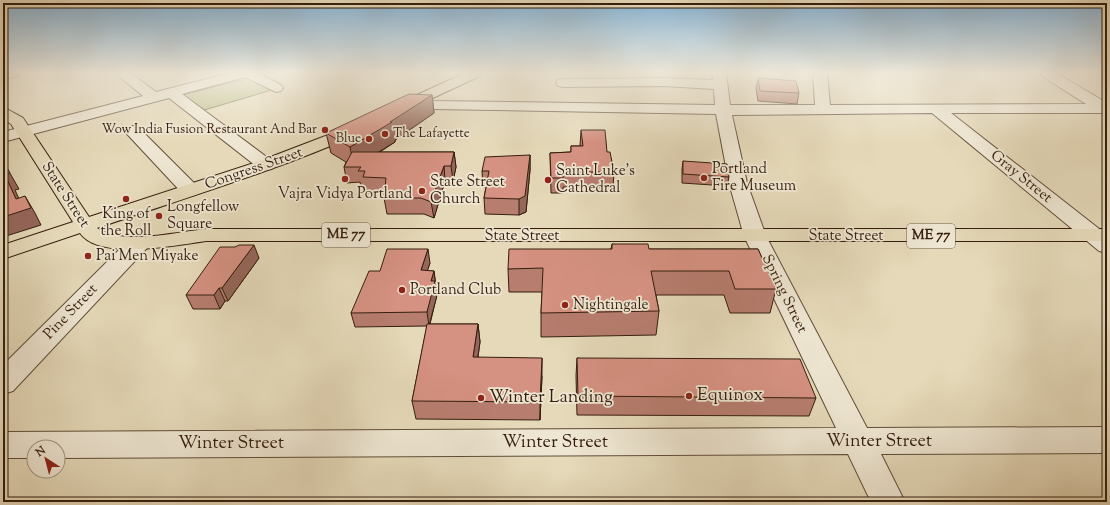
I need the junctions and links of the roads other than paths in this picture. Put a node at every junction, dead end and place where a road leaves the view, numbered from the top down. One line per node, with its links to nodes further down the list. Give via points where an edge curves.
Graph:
1 (160, 97): 7 (street)
2 (177, 97): 17 (street)
3 (424, 97): 8 (main road, Congress Street)
4 (721, 97): 12 (street, Spring Street)
5 (822, 97): 11 (street)
6 (1087, 97): 10 (street)
7 (155, 98): 15 (street)
8 (412, 102): 12 (street, via 434,105); 17 (main road, Congress Street, via 323,144)
9 (935, 108): 10 (street); 11 (street); 21 (street, Gray Street)
10 (1106, 108)
11 (823, 109): 12 (street)
12 (723, 110): 20 (street, Spring Street, via 738,183)
13 (3, 112): 15 (main road, State Street / ME 77, via 17,121)
14 (132, 131): 18 (street)
15 (23, 132): 16 (street); 19 (main road, State Street / ME 77)
16 (3, 137)
17 (266, 166): 18 (main road, Congress Street)
18 (190, 190): 19 (main road, Congress Street)
19 (85, 225): 22 (main road, State Street / ME 77, via 90,233 108,242); 23 (main road, Congress Street)
20 (755, 236): 21 (main road, State Street / ME 77); 22 (main road, State Street / ME 77, via 206,235); 26 (street, Spring Street)
21 (1103, 239)
22 (139, 242): 24 (street, Pine Street)
23 (3, 252)
24 (3, 383)
25 (1107, 440): 26 (street, Winter Street)
26 (858, 442): 27 (street, Winter Street); 28 (street, Spring Street)
27 (3, 445)
28 (888, 502)

